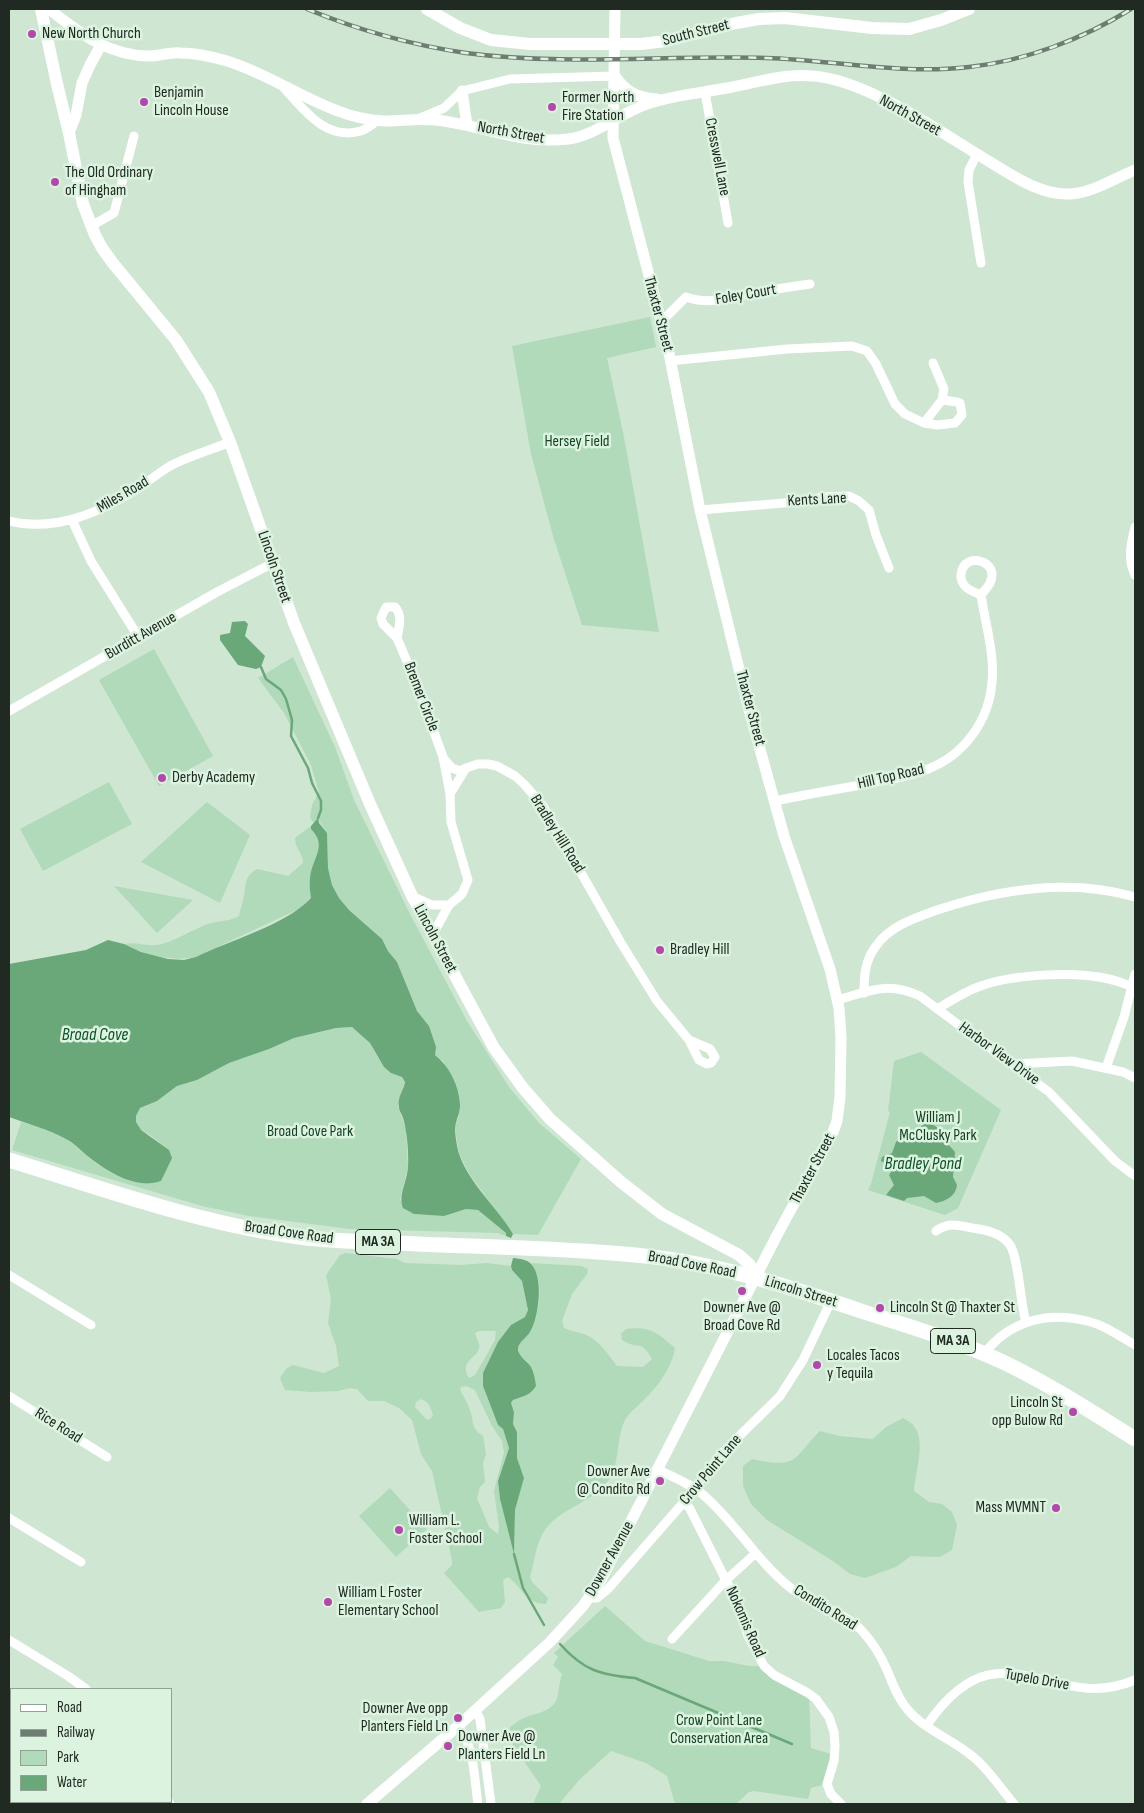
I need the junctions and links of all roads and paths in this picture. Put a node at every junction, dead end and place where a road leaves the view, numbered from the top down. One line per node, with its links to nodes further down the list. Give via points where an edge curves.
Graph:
1 (41, 9): 18 (main road, Lincoln Street)
2 (49, 9): 8 (street, North Street)
3 (427, 9): 7 (main road, South Street, via 460,28 491,40 530,44)
4 (615, 9): 7 (street, Thaxter Street)
5 (969, 9): 6 (main road, South Street, via 925,25 888,30)
6 (785, 14): 7 (main road, South Street, via 653,44)
7 (615, 44): 9 (street, Thaxter Street)
8 (101, 45): 10 (street, North Street, via 132,55 181,52 213,57 248,68); 18 (street, Lincoln Street, via 82,84)
9 (615, 76): 11 (street, via 510,79); 13 (street, via 631,93); 16 (street, Thaxter Street)
10 (280, 84): 14 (street, North Street, via 337,111); 14 (street, via 325,128 339,133 353,132 363,130)
11 (462, 91): 15 (street, via 444,108); 17 (street)
12 (705, 92): 13 (street, North Street); 20 (street, North Street, via 764,79 816,76 851,85 882,99); 22 (street, Cresswell Lane)
13 (664, 99): 16 (street, North Street, via 646,104)
14 (378, 120): 15 (street, North Street)
15 (416, 120): 17 (street, North Street, via 432,119)
16 (614, 121): 17 (street, North Street, via 577,138 550,141 513,137); 26 (street, Thaxter Street, via 613,138)
17 (467, 125)
18 (69, 133): 23 (main road, Lincoln Street, via 78,184)
19 (134, 136): 23 (street, via 114,214)
20 (977, 154): 21 (street, North Street, via 1018,179 1054,193 1085,191); 24 (street, via 968,182)
21 (1135, 170)
22 (728, 223)
23 (92, 226): 31 (main road, Lincoln Street, via 107,255 186,354 209,392)
24 (981, 263)
25 (810, 284): 26 (street, Foley Court, via 716,301 686,297 667,316)
26 (660, 318): 27 (street, Thaxter Street)
27 (670, 361): 30 (street, via 852,346 867,351 895,404 905,414); 32 (street, Thaxter Street)
28 (933, 363): 29 (street, via 944,389)
29 (942, 400): 30 (street); 30 (street, via 960,403 962,415 955,424)
30 (924, 423)
31 (230, 442): 33 (street, Miles Road, via 170,466 123,497); 36 (main road, Lincoln Street)
32 (700, 510): 37 (street, Kents Lane, via 849,496 869,510); 46 (street, Thaxter Street)
33 (72, 520): 34 (street, Miles Road, via 39,525); 40 (street, via 91,561)
34 (9, 521)
35 (1135, 526): 38 (street, via 1130,566)
36 (273, 564): 40 (street, Burditt Avenue); 47 (main road, Lincoln Street, via 325,700)
37 (889, 568)
38 (1135, 575)
39 (981, 595): 46 (street, Hill Top Road, via 992,666 990,695 978,727 957,752 927,770 903,777)
40 (139, 638): 42 (street, Burditt Avenue)
41 (397, 638): 43 (street, Bremer Circle)
42 (9, 711)
43 (443, 757): 44 (street, via 452,768 460,771); 45 (street, Bremer Circle)
44 (466, 768): 45 (street); 56 (street, Bradley Hill Road, via 488,764 508,771 543,806 647,986)
45 (450, 794): 49 (street, via 451,822 468,880 462,894)
46 (775, 801): 54 (street, Thaxter Street, via 830,969)
47 (412, 896): 49 (street, via 432,905); 50 (main road, Lincoln Street)
48 (1135, 897): 53 (street, via 1088,888 1039,888 967,900 920,916 903,924 870,953)
49 (449, 905): 50 (street)
50 (433, 934): 64 (main road, Lincoln Street, via 494,1048 535,1103 641,1199 662,1214 739,1255 750,1265)
51 (1135, 974): 52 (street)
52 (1133, 987): 55 (street, via 1084,976 1020,978 980,986); 58 (street)
53 (864, 993): 54 (street, Harbor View Drive); 55 (street, Harbor View Drive, via 878,989 905,989)
54 (837, 1000): 64 (street, Thaxter Street, via 841,1037 837,1121 819,1162)
55 (937, 1008): 57 (street, Harbor View Drive)
56 (689, 1040)
57 (1013, 1064): 58 (street, via 1072,1061); 61 (street, Harbor View Drive, via 1049,1092 1115,1161)
58 (1106, 1068): 59 (street)
59 (1135, 1078)
60 (9, 1160): 64 (main road, Broad Cove Road / MA 3A, via 201,1217 300,1237 638,1255 703,1265)
61 (1135, 1176)
62 (936, 1232): 66 (street, via 951,1224 991,1232 1010,1244)
63 (9, 1275): 67 (street)
64 (755, 1278): 65 (main road, Lincoln Street / MA 3A); 73 (street, Downer Avenue)
65 (832, 1301): 69 (main road, Lincoln Street / MA 3A); 74 (street, Crow Point Lane, via 786,1388 727,1448)
66 (1026, 1322): 68 (street, via 1057,1318 1088,1321); 69 (street, via 1001,1334)
67 (91, 1324)
68 (1135, 1345)
69 (984, 1354): 71 (main road, Lincoln Street / MA 3A, via 1059,1392)
70 (9, 1396): 72 (street, Rice Road)
71 (1135, 1439)
72 (107, 1457)
73 (658, 1470): 74 (street, Condito Road); 80 (street, Downer Avenue)
74 (694, 1488): 75 (street, Crow Point Lane); 77 (street, Condito Road)
75 (684, 1502): 79 (street, Nokomis Road); 80 (street, Crow Point Lane, via 608,1589 598,1598)
76 (9, 1518): 78 (street)
77 (756, 1552): 79 (street); 86 (street, Condito Road, via 791,1588 848,1619 861,1630 874,1646 900,1700)
78 (81, 1562)
79 (726, 1580): 81 (street); 91 (street, Nokomis Road, via 748,1636 764,1666 774,1675 808,1692 829,1717 835,1746 828,1784 831,1794)
80 (589, 1598): 85 (street, Downer Avenue, via 563,1629)
81 (672, 1639)
82 (9, 1640): 84 (street)
83 (1135, 1680): 86 (street, Tupelo Drive, via 1119,1687 1098,1690 1028,1675 995,1673 980,1677 954,1693)
84 (85, 1688)
85 (475, 1710): 87 (street, Downer Avenue); 90 (street, via 480,1718)
86 (927, 1725): 92 (street, Condito Road, via 972,1755)
87 (458, 1726): 88 (street, Downer Avenue); 89 (street, via 469,1746)
88 (367, 1804)
89 (478, 1804)
90 (491, 1804)
91 (841, 1804)
92 (1014, 1804)

